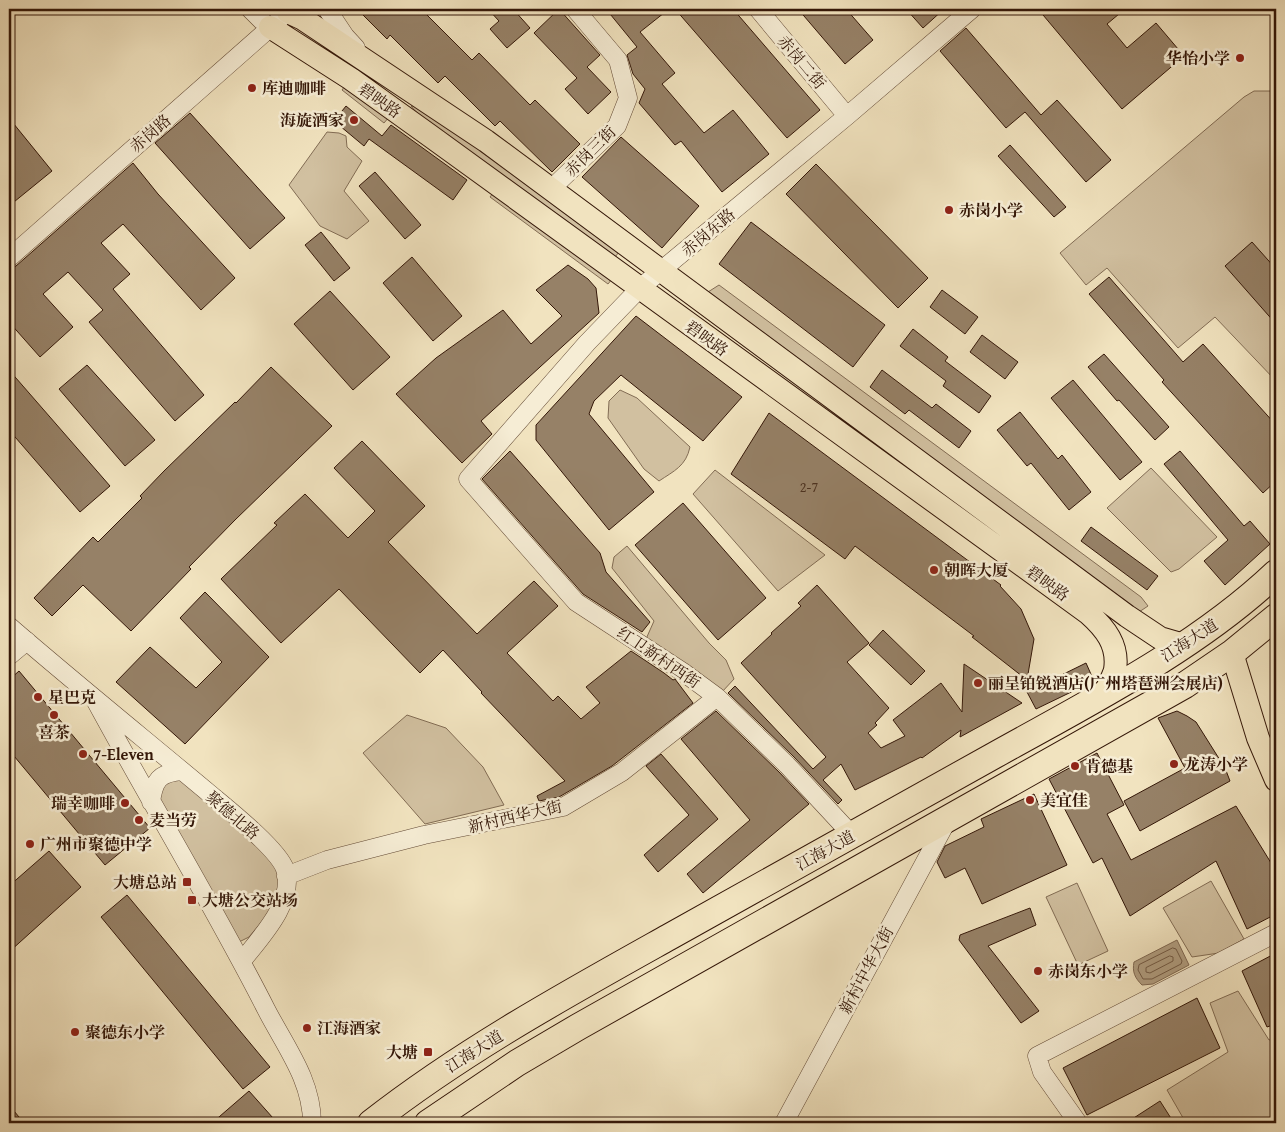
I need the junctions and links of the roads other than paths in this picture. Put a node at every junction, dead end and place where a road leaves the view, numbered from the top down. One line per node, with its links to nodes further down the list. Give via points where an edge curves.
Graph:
1 (250, 9): 6 (street, 碧映路, via 260,20)
2 (327, 9): 7 (street, via 344,36)
3 (575, 9): 9 (street, 赤岗三街, via 618,60 628,98 617,126)
4 (758, 9): 8 (street, 赤岗二街)
5 (972, 9): 8 (street, 赤岗东路)
6 (282, 14): 7 (main road, 碧映路, via 303,19); 10 (street, 赤岗路); 12 (main road, 碧映路, via 351,79)
7 (371, 65): 9 (main road, 碧映路, via 464,125)
8 (847, 116): 11 (street, 赤岗东路)
9 (551, 189): 11 (main road, 碧映路)
10 (9, 258)
11 (662, 271): 12 (street, 赤岗东路); 18 (main road, 碧映路, via 1121,612 1160,638)
12 (640, 288): 13 (street, 赤岗东路); 21 (main road, 碧映路, via 1088,613 1104,628 1116,657 1115,671)
13 (468, 479): 22 (street, 红卫新村西街, via 576,602)
14 (1276, 573): 18 (highway, 江海大道, via 1232,611)
15 (1276, 617): 19 (highway, 江海大道)
16 (9, 626): 17 (street, 聚德北路)
17 (27, 641): 20 (street); 23 (street, 聚德北路)
18 (1184, 645): 21 (highway, 江海大道)
19 (1232, 653): 25 (main road, via 1258,738); 27 (highway, 江海大道, via 1185,685)
20 (9, 656)
21 (1104, 695): 28 (highway, 江海大道)
22 (717, 697): 28 (street, 红卫新村西街); 29 (street, 新村西华大街, via 622,772 563,807 424,835 327,860)
23 (94, 698): 24 (street, 聚德北路); 26 (street, 聚德北路)
24 (182, 770): 26 (street, via 167,772 159,778); 29 (street, 聚德北路, via 269,847 278,857)
25 (1276, 780)
26 (151, 802): 31 (street, 聚德北路)
27 (949, 818): 34 (highway, 江海大道, via 517,1063); 35 (street, 新村中华大街)
28 (852, 835): 33 (highway, 江海大道, via 508,1029 438,1073)
29 (286, 876): 31 (street, via 288,890 282,906)
30 (1276, 933): 36 (street, via 1037,1056 1042,1072)
31 (242, 961): 32 (street, 聚德北路, via 298,1067 308,1091)
32 (312, 1123)
33 (371, 1123)
34 (428, 1123)
35 (784, 1123)
36 (1078, 1123)

